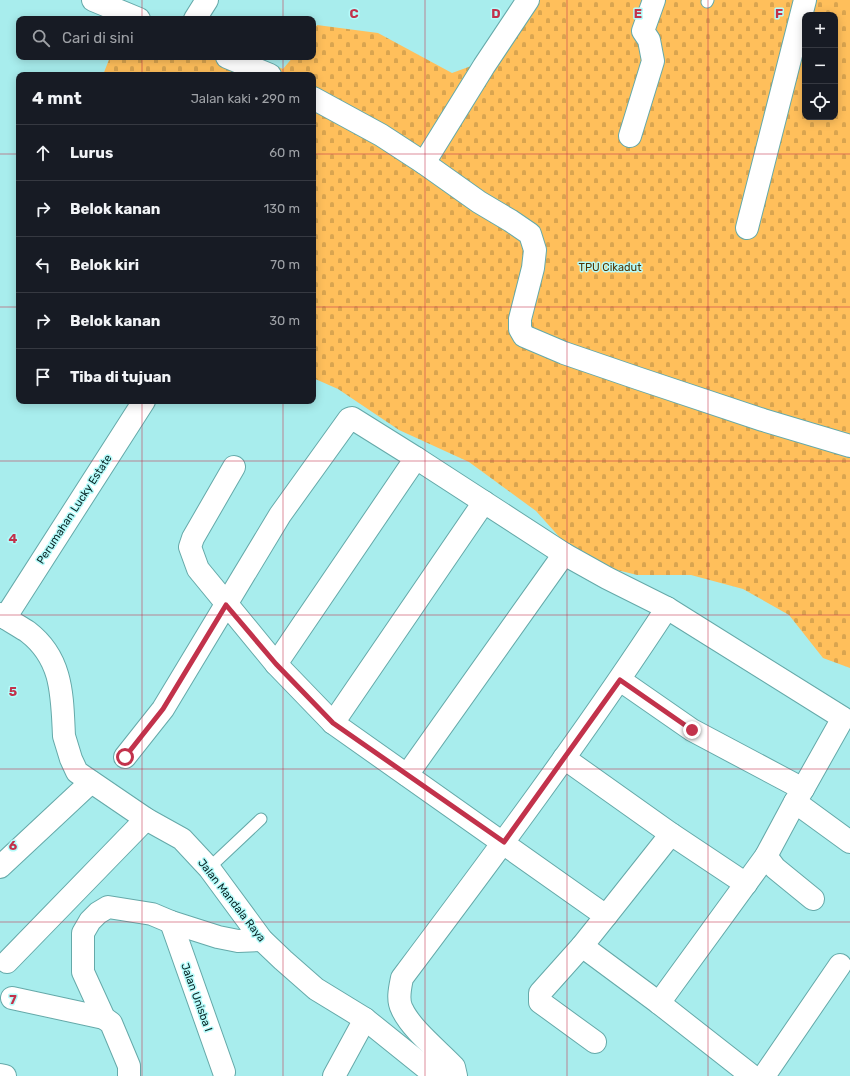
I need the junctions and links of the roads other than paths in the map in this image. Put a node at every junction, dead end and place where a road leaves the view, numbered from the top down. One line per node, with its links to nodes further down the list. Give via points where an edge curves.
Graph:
1 (93, 0): 6 (street)
2 (207, 0): 7 (street)
3 (528, 0): 12 (street)
4 (654, 0): 11 (street, via 643,31 649,40 653,61)
5 (806, 0): 13 (street)
6 (132, 16)
7 (197, 16)
8 (234, 60): 9 (street)
9 (263, 72)
10 (316, 100): 12 (street, via 381,135)
11 (630, 136)
12 (424, 163): 15 (street, via 530,234 535,250 520,319 520,329 524,336 637,378)
13 (747, 228)
14 (142, 404): 22 (street, Perumahan Lucky Estate)
15 (850, 446)
16 (416, 458): 18 (street); 20 (street, via 352,418 349,419 280,515); 23 (street)
17 (234, 467): 20 (street, via 190,547 198,569)
18 (484, 502): 19 (street); 26 (street)
19 (564, 554): 21 (street); 29 (street)
20 (226, 605): 23 (street); 27 (street, via 163,709)
21 (667, 608): 24 (street); 25 (street)
22 (2, 616): 30 (street, Jalan Mandala Raya, via 28,632 50,656 59,678 66,744 77,772)
23 (276, 664): 26 (street)
24 (620, 680): 28 (street); 31 (street, via 692,730)
25 (847, 718): 31 (street)
26 (333, 723): 29 (street)
27 (125, 757)
28 (564, 758): 34 (street); 35 (street)
29 (407, 775): 35 (street)
30 (91, 782): 32 (street, Jalan Mandala Raya); 38 (street)
31 (799, 796): 36 (street); 37 (street)
32 (146, 819): 39 (street, Jalan Mandala Raya, via 182,840); 46 (street)
33 (262, 819): 39 (lane)
34 (671, 834): 40 (street); 42 (street)
35 (504, 842): 42 (street); 59 (street, via 402,978 399,994 401,1008 413,1026 454,1067)
36 (850, 842)
37 (766, 856): 40 (street); 41 (street, via 775,868)
38 (0, 867)
39 (209, 868): 44 (street, Jalan Mandala Raya)
40 (746, 884): 49 (street)
41 (813, 899)
42 (606, 916): 45 (street)
43 (171, 922): 44 (street, via 238,941); 50 (street, via 152,914 108,907 90,921 83,933 83,972); 53 (street, Jalan Unisba I)
44 (262, 940): 51 (street, Jalan Mandala Raya, via 316,989)
45 (582, 946): 49 (street); 52 (street, via 540,994 540,1002)
46 (7, 962)
47 (840, 965): 61 (street)
48 (12, 998): 50 (street)
49 (659, 1003): 60 (street)
50 (104, 1018): 56 (street, via 111,1023 129,1066)
51 (365, 1019): 57 (street); 58 (street, Jalan Mandala Raya)
52 (595, 1042)
53 (224, 1072)
54 (0, 1075): 55 (street)
55 (5, 1076)
56 (129, 1076)
57 (334, 1076)
58 (436, 1076)
59 (456, 1076)
60 (752, 1076)
61 (764, 1076)

